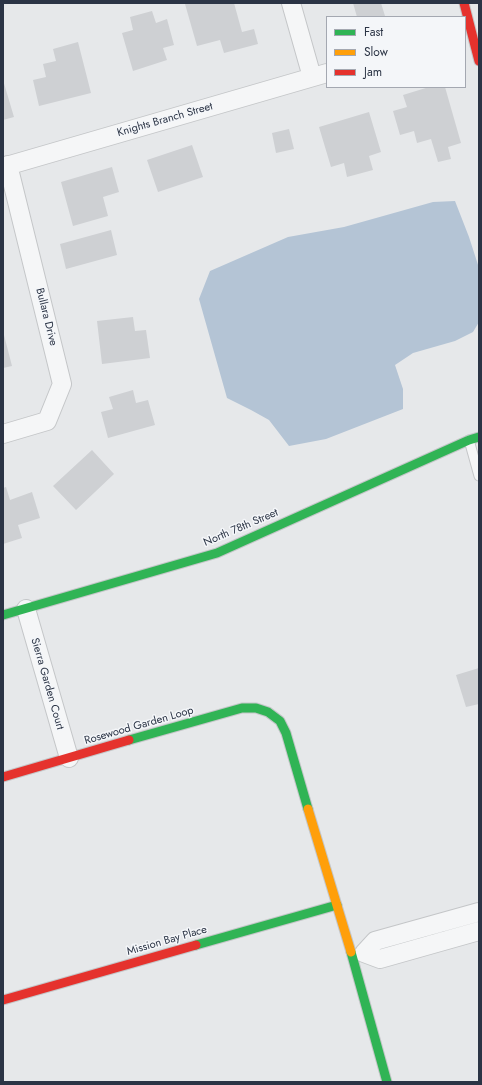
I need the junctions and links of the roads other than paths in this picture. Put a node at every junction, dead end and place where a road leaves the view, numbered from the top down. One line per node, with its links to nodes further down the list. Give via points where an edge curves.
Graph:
1 (291, 3): 5 (street)
2 (464, 3): 3 (street)
3 (472, 33): 4 (street)
4 (479, 61)
5 (320, 75): 6 (street, Knights Branch Street)
6 (5, 166): 7 (street, Bullara Drive, via 62,384 47,421)
7 (3, 434)
8 (479, 437): 9 (street, North 78th Street)
9 (469, 440): 10 (lane); 11 (street, North 78th Street, via 217,553)
10 (479, 476)
11 (26, 609): 12 (street, North 78th Street); 13 (street, Sierra Garden Court)
12 (3, 616)
13 (69, 758): 14 (street, Rosewood Garden Loop); 15 (street, Rosewood Garden Loop, via 242,708 256,708 268,712 280,721 286,733)
14 (3, 777)
15 (337, 905): 18 (street); 19 (street, Mission Bay Place)
16 (479, 912): 18 (street, via 375,941)
17 (479, 931): 18 (street, via 380,959)
18 (358, 955): 20 (street)
19 (3, 1000)
20 (388, 1082)

